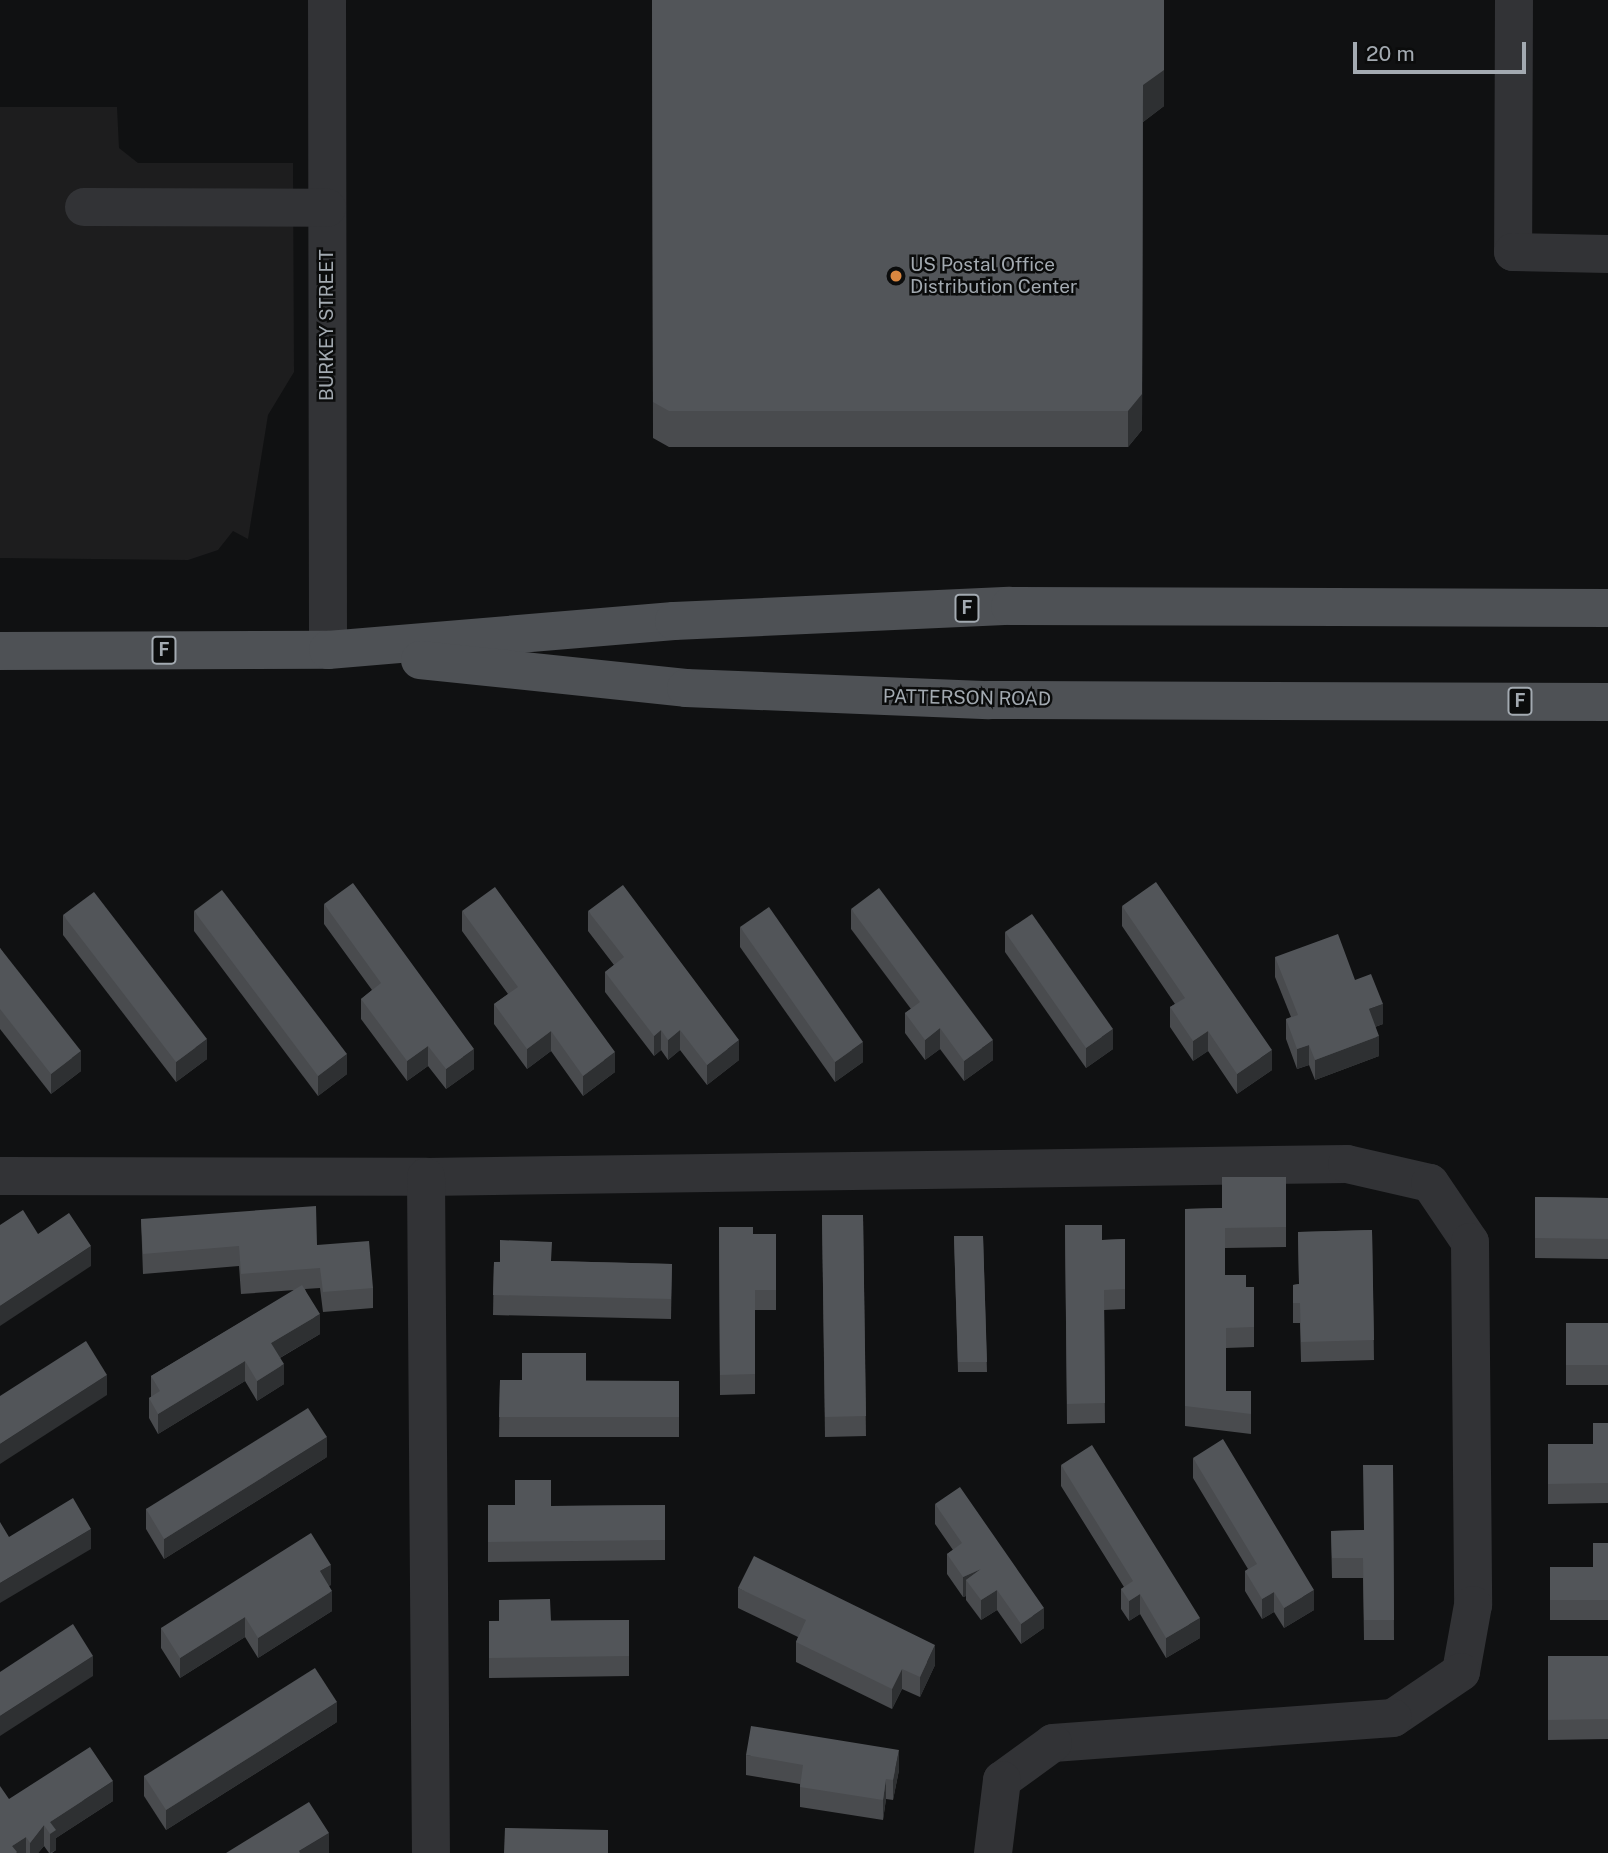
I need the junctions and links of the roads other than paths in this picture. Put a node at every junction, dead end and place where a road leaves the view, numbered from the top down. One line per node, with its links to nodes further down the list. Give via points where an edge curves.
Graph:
1 (327, 0): 4 (street, BURKEY STREET)
2 (1514, 0): 5 (street, via 1513,253)
3 (84, 207): 4 (street)
4 (327, 208): 7 (street, BURKEY STREET)
5 (1608, 254)
6 (1608, 608): 7 (main road, PATTERSON ROAD / F, via 1010,606 674,621)
7 (328, 650): 8 (main road, PATTERSON ROAD / F); 9 (main road, PATTERSON ROAD / F, via 687,688 947,698)
8 (0, 651)
9 (1608, 702)
10 (0, 1176): 11 (street)
11 (426, 1178): 12 (street); 13 (street, via 1347,1164 1430,1183 1470,1242 1473,1605 1461,1672 1393,1717 1052,1744 1002,1780)
12 (431, 1853)
13 (993, 1853)

